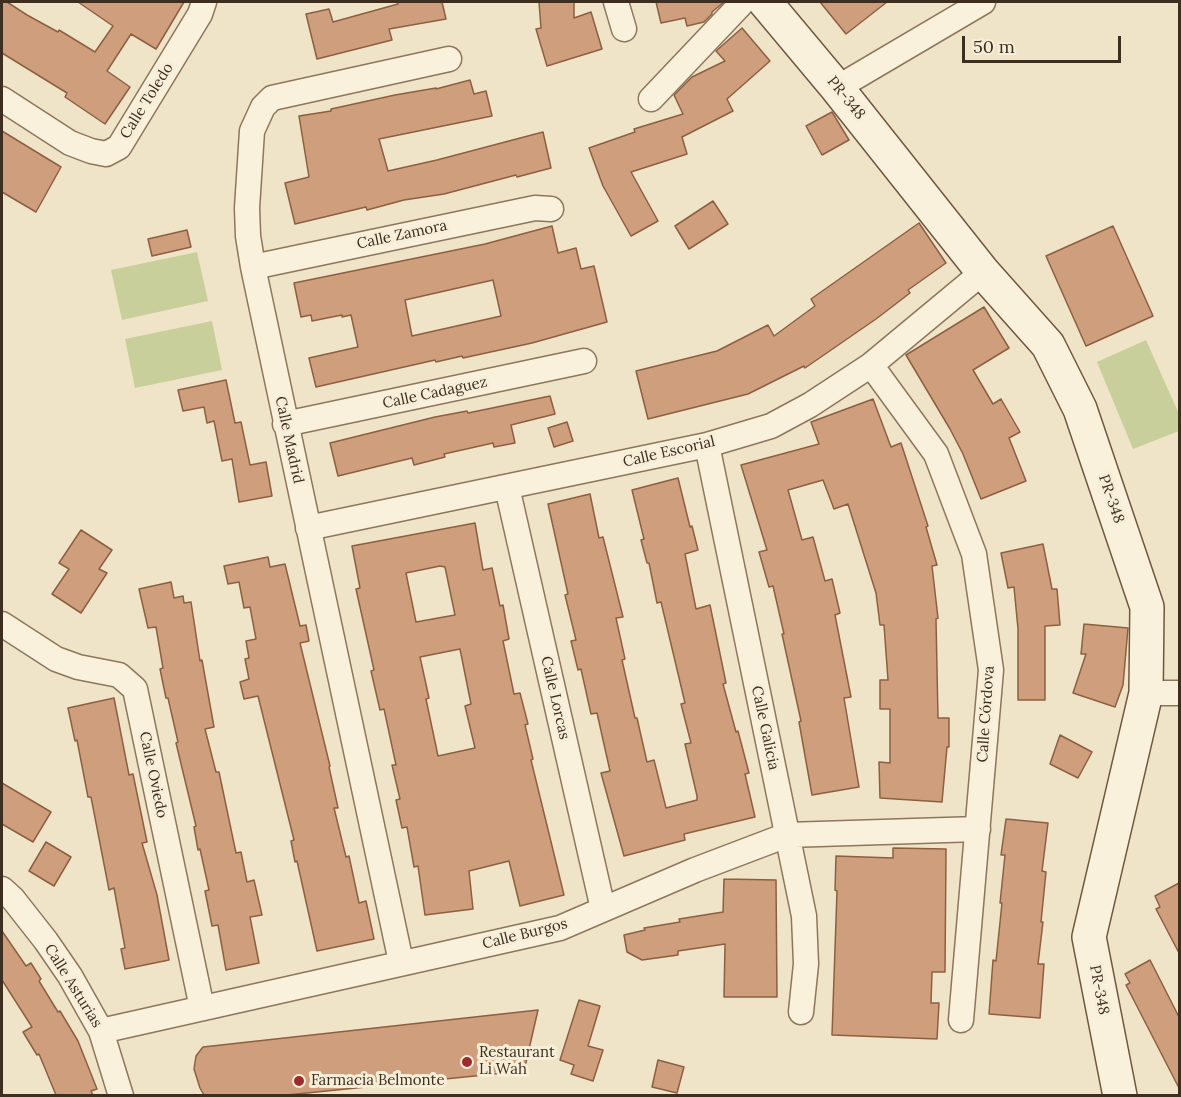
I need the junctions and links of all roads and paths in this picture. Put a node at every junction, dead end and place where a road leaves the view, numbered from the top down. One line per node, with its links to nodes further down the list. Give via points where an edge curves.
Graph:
1 (204, 2): 9 (street, Calle Toledo, via 119,147 106,154 70,143)
2 (616, 2): 6 (street)
3 (743, 2): 10 (street)
4 (765, 2): 8 (street, PR-348 / PR-348)
5 (983, 2): 8 (street)
6 (624, 29)
7 (449, 59): 12 (street, Calle Madrid, via 272,98 263,107 252,131 247,208)
8 (837, 88): 13 (street, PR-348 / PR-348)
9 (2, 99)
10 (651, 99)
11 (551, 209): 12 (street, Calle Zamora, via 535,208)
12 (253, 267): 16 (street, Calle Madrid)
13 (983, 272): 15 (street, Calle Escorial); 21 (street, PR-348 / PR-348, via 1048,345 1080,409 1147,607)
14 (584, 361): 16 (street, Calle Cadaguez)
15 (871, 365): 17 (street, Calle Escorial, via 771,426); 23 (street, Calle Córdova, via 936,454 974,554 992,670)
16 (285, 424): 19 (street, Calle Madrid)
17 (707, 444): 18 (street, Calle Escorial); 24 (street, Calle Galicia)
18 (507, 487): 19 (street, Calle Escorial); 26 (street, Calle Lorcas)
19 (308, 528): 27 (street, Calle Madrid)
20 (2, 624): 28 (street, Calle Oviedo, via 56,659 118,675 135,688)
21 (1146, 693): 22 (street); 33 (street, PR-348 / PR-348, via 1089,937)
22 (1179, 693)
23 (978, 829): 24 (street, Calle Burgos); 30 (street, Calle Córdova)
24 (787, 835): 26 (street, Calle Burgos); 29 (street, Calle Galicia, via 804,916 806,964)
25 (2, 889): 31 (street, Calle Asturias, via 46,941)
26 (603, 909): 27 (street, Calle Burgos, via 560,928)
27 (400, 962): 28 (street, Calle Burgos)
28 (202, 1008): 31 (street, Calle Burgos)
29 (801, 1012)
30 (961, 1020)
31 (102, 1031): 32 (street, Calle Asturias)
32 (121, 1095)
33 (1120, 1095)

